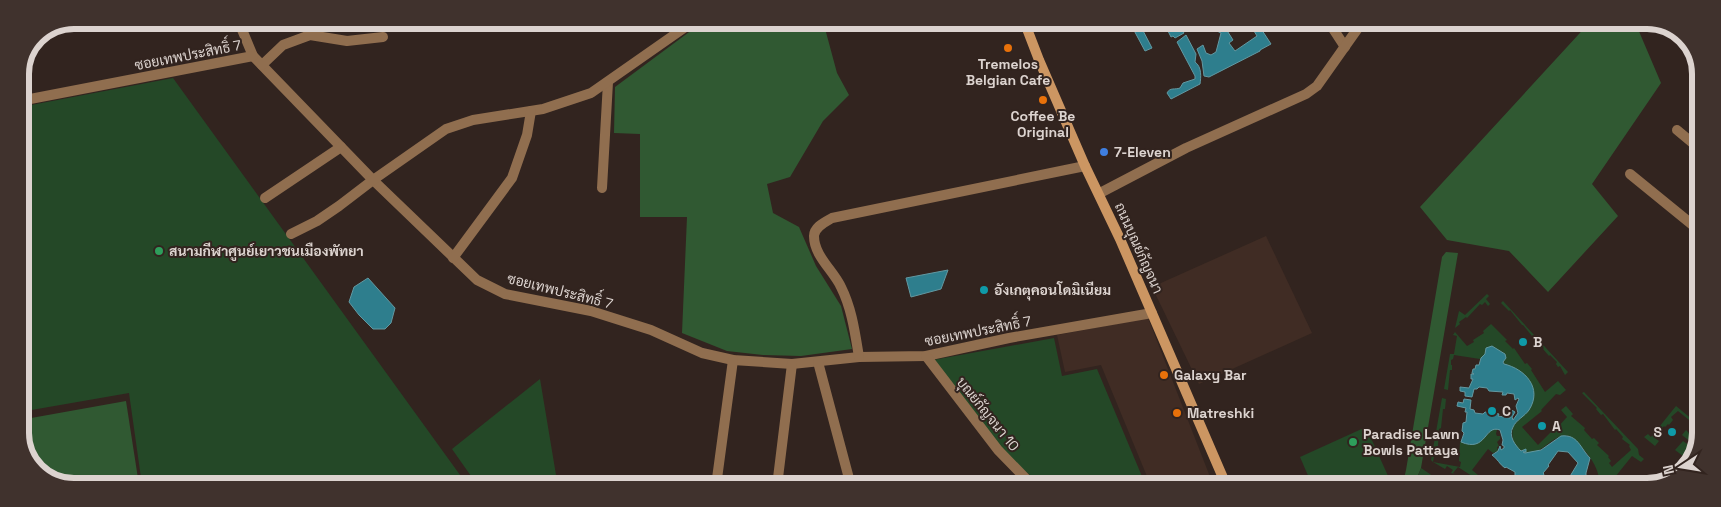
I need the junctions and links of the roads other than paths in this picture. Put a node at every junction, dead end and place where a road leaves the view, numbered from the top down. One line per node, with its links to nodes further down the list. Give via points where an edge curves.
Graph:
1 (242, 29): 8 (street)
2 (683, 29): 10 (street)
3 (1027, 29): 16 (street, ถนนบุณย์กัญจนา)
4 (1333, 29): 7 (street)
5 (1357, 29): 7 (street)
6 (383, 37): 9 (street, via 347,40 310,35 283,45)
7 (1345, 47): 20 (street, via 1317,86 1306,94 1203,140)
8 (253, 56): 9 (street, ซอยเทพประสิทธิ์ 7); 11 (street, ซอยเทพประสิทธิ์ 7)
9 (262, 65): 15 (street, ซอยเทพประสิทธิ์ 7)
10 (608, 82): 12 (street, via 591,93); 19 (street)
11 (29, 99)
12 (531, 111): 18 (street, via 473,120 446,129); 24 (street, via 527,135 512,178)
13 (1676, 130): 14 (street)
14 (1692, 143)
15 (341, 147): 18 (street, ซอยเทพประสิทธิ์ 7); 21 (street)
16 (1085, 166): 20 (street, ถนนบุณย์กัญจนา); 27 (street, via 832,218 818,227 814,234 816,247 840,285 851,311)
17 (1630, 174): 22 (street)
18 (373, 180): 23 (street, via 317,221); 24 (street, ซอยเทพประสิทธิ์ 7)
19 (602, 188)
20 (1100, 193): 25 (street, ถนนบุณย์กัญจนา)
21 (265, 198)
22 (1692, 224)
23 (291, 234)
24 (453, 258): 28 (street, ซอยเทพประสิทธิ์ 7, via 476,280 505,294 591,311 651,330 702,353)
25 (1152, 312): 26 (street, ซอยเทพประสิทธิ์ 7); 35 (street, ถนนบุณย์กัญจนา)
26 (926, 356): 27 (street, ซอยเทพประสิทธิ์ 7); 34 (street, บุณย์กัญจนา 10, via 998,450)
27 (859, 357): 29 (street, ซอยเทพประสิทธิ์ 7)
28 (733, 360): 30 (street, ซอยเทพประสิทธิ์ 7); 31 (street)
29 (818, 362): 30 (street, ซอยเทพประสิทธิ์ 7); 33 (street)
30 (792, 364): 32 (street)
31 (717, 478)
32 (778, 478)
33 (849, 478)
34 (1025, 478)
35 (1224, 478)

